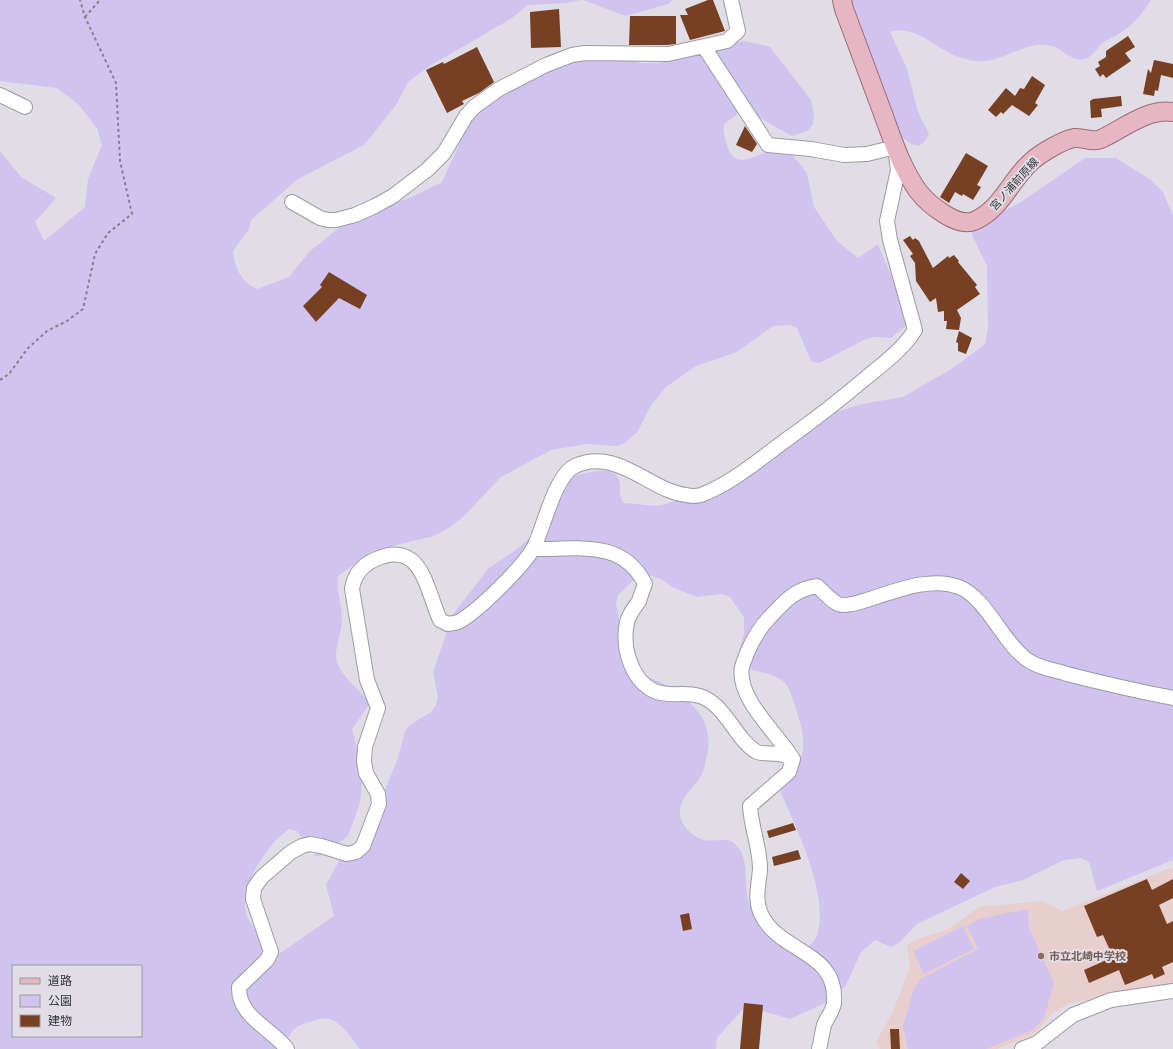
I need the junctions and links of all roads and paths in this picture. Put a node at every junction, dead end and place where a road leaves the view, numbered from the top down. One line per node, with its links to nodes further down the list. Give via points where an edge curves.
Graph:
1 (80, 0): 5 (path)
2 (100, 0): 5 (path)
3 (731, 0): 6 (street, via 738,31 728,41)
4 (842, 0): 10 (main road, 宮ノ浦前原線)
5 (86, 17): 12 (path, via 116,83 120,161 132,214 108,233 95,254 84,309 67,321 47,330 28,348 9,374)
6 (704, 47): 10 (street, via 768,144 844,155 867,154); 11 (street, via 668,54 572,55 499,89 474,107 444,153 427,170 393,196 375,206 355,215 328,220)
7 (0, 95): 8 (street)
8 (25, 107)
9 (1173, 112): 10 (main road, 宮ノ浦前原線, via 1152,114 1094,142 1075,138 1050,148 1032,161 999,202 984,216 972,222 958,221 944,215 930,203 918,191)
10 (895, 147): 13 (street, via 898,170 887,221 915,330 908,340 826,411 746,469 699,496 673,492 608,462 575,466 560,481)
11 (292, 202)
12 (0, 380)
13 (533, 549): 15 (street, via 597,549 628,560 639,571 645,584 627,620 626,638 633,671 641,682 654,691 703,697 718,706 748,744 758,752 781,754); 17 (street, via 494,594 459,622 448,624 440,620 427,584 412,559 399,554 385,555 373,560 354,578 352,596 367,680 378,708 365,747 364,761 366,773 378,794 379,804 363,846 356,852 347,854 310,844 302,846 262,877 254,888 253,899 271,952 267,960 239,987 241,1005)
14 (1173, 698): 15 (street, via 1116,687 1030,662 1013,646 972,595 959,587 936,582 856,603 839,604 818,586 803,588 783,603 763,624 751,644 742,667 744,685 752,704)
15 (793, 759): 18 (street, via 789,772 750,806 760,869 756,897 769,927 827,970 834,987 834,1005 824,1026)
16 (1173, 991): 19 (street, via 1111,1000 1073,1015 1037,1043)
17 (287, 1049)
18 (819, 1049)
19 (1022, 1049)

